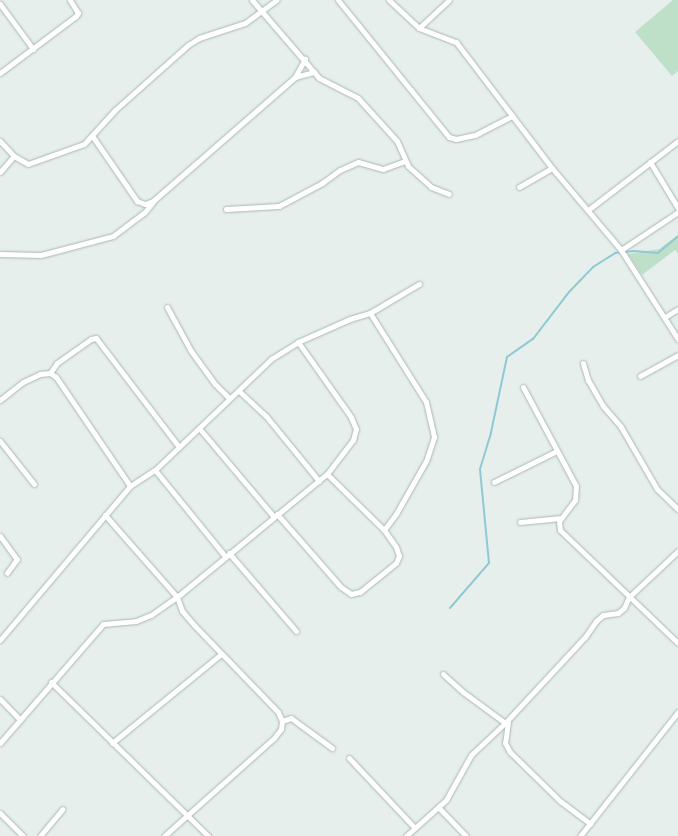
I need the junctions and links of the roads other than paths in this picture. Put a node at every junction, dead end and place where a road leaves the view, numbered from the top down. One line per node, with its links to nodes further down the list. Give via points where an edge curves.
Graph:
1 (70, 0): 10 (street, via 78,13 76,16)
2 (252, 0): 8 (street)
3 (277, 0): 8 (street)
4 (338, 0): 15 (street, via 449,138 475,135)
5 (389, 0): 9 (street)
6 (449, 0): 9 (street)
7 (0, 4): 10 (street)
8 (262, 10): 11 (street); 16 (street, via 245,23 199,38 188,45 115,110)
9 (419, 28): 15 (street, via 456,42)
10 (33, 49): 13 (street)
11 (304, 59): 12 (street); 14 (street)
12 (314, 72): 14 (street); 20 (street, via 326,82 358,98 397,140)
13 (0, 73)
14 (295, 77): 26 (street)
15 (512, 116): 22 (street)
16 (92, 137): 19 (street, via 84,144 36,163 28,164); 26 (street, via 137,201 145,204)
17 (0, 141): 19 (street)
18 (678, 141): 21 (street)
19 (14, 156): 23 (street)
20 (405, 160): 25 (street, via 431,187); 28 (street, via 383,169 358,162 279,206)
21 (650, 162): 27 (street); 29 (street)
22 (552, 168): 24 (street); 29 (street)
23 (0, 172)
24 (519, 187)
25 (449, 194)
26 (153, 201): 32 (street, via 144,213 113,236 42,255)
27 (678, 208)
28 (226, 209)
29 (588, 210): 31 (street)
30 (678, 212): 31 (street)
31 (621, 250): 37 (street)
32 (0, 254)
33 (419, 284): 36 (street)
34 (167, 307): 46 (street, via 192,351)
35 (678, 309): 37 (street)
36 (370, 313): 39 (street); 63 (street, via 426,402 434,437 426,461)
37 (665, 317): 38 (street)
38 (678, 339)
39 (298, 342): 45 (street, via 271,359); 53 (street, via 356,429 353,440)
40 (678, 355): 43 (street)
41 (583, 363): 58 (street, via 599,400 621,427 657,489)
42 (50, 373): 47 (street, via 23,382); 50 (street, via 57,363 96,338); 57 (street, via 56,377)
43 (640, 376)
44 (523, 387): 51 (street)
45 (239, 391): 46 (street); 54 (street, via 266,416)
46 (229, 398): 48 (street)
47 (0, 400)
48 (199, 428): 50 (street); 60 (street)
49 (0, 441): 56 (street)
50 (179, 447): 52 (street)
51 (557, 451): 55 (street); 61 (street, via 577,494)
52 (155, 470): 57 (street); 66 (street)
53 (327, 474): 54 (street); 63 (street)
54 (319, 481): 60 (street)
55 (494, 482)
56 (34, 484)
57 (130, 486): 59 (street)
58 (678, 509)
59 (105, 515): 69 (street); 71 (street)
60 (275, 516): 63 (street, via 351,594 360,592 396,563 400,556); 66 (street)
61 (561, 518): 62 (street); 68 (street, via 560,530)
62 (520, 522)
63 (384, 530)
64 (0, 536): 67 (street, via 17,559)
65 (678, 551): 68 (street)
66 (227, 555): 69 (street); 70 (street)
67 (7, 572)
68 (629, 597): 72 (street); 80 (street, via 618,613 603,615 596,621)
69 (177, 598): 73 (street, via 182,611); 75 (street, via 151,615 103,624)
70 (296, 631)
71 (0, 640)
72 (678, 643)
73 (221, 654): 79 (street, via 278,712); 81 (street)
74 (443, 674): 80 (street)
75 (51, 682): 78 (street); 81 (street)
76 (0, 699): 78 (street)
77 (678, 712): 89 (street)
78 (20, 720): 82 (street)
79 (282, 722): 83 (street, via 291,718); 88 (street, via 274,738)
80 (507, 722): 85 (street, via 471,755 446,800); 89 (street, via 505,743 510,752 560,801)
81 (112, 742): 88 (street)
82 (0, 743)
83 (332, 748)
84 (349, 758): 90 (street)
85 (438, 807): 90 (street); 96 (street)
86 (63, 809): 92 (street)
87 (0, 813): 91 (street)
88 (187, 814): 93 (street); 94 (street)
89 (590, 824): 97 (street)
90 (415, 828): 95 (street)
91 (23, 836)
92 (40, 836)
93 (164, 836)
94 (208, 836)
95 (406, 836)
96 (466, 836)
97 (580, 836)

